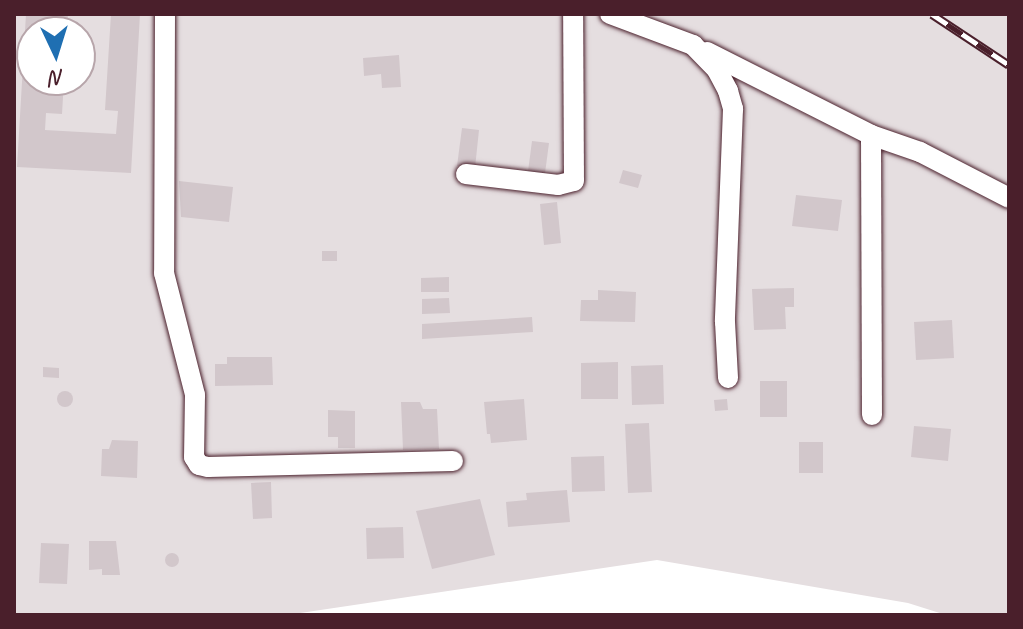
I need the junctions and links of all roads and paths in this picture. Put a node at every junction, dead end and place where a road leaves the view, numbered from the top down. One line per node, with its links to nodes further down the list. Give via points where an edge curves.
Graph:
1 (165, 14): 10 (street, via 164,273 195,395 194,457 199,465)
2 (573, 14): 6 (street, via 574,181 558,185)
3 (610, 14): 4 (street)
4 (693, 45): 5 (street); 8 (street, via 724,81 733,109 725,322)
5 (871, 135): 7 (street, via 920,152); 9 (street)
6 (466, 174)
7 (1009, 198)
8 (728, 378)
9 (872, 415)
10 (453, 461)

